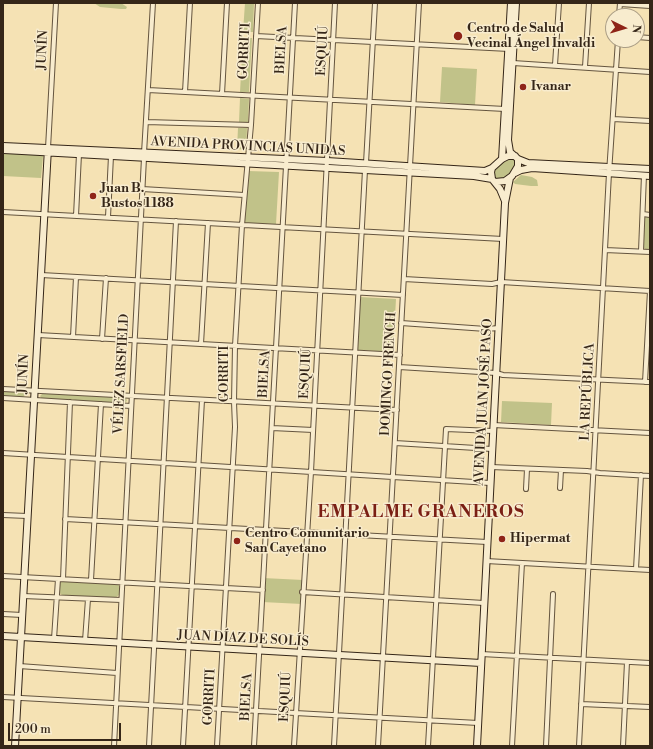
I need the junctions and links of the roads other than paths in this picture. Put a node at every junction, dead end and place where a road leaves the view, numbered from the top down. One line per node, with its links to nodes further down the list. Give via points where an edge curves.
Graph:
1 (56, 3): 43 (street, JUNÍN)
2 (152, 3): 28 (street, VÉLEZ SARSFIELD)
3 (190, 3): 29 (street)
4 (227, 3): 30 (street)
5 (258, 3): 16 (street, GORRITI)
6 (295, 3): 17 (street, BIELSA)
7 (335, 3): 18 (street, ESQUIÚ)
8 (375, 3): 19 (street)
9 (419, 3): 20 (street, DOMINGO FRENCH)
10 (511, 3): 22 (main road)
11 (516, 3): 22 (main road)
12 (559, 3): 24 (street)
13 (589, 3): 25 (street)
14 (620, 4): 15 (street)
15 (650, 6)
16 (256, 36): 17 (street); 31 (street, GORRITI)
17 (293, 38): 18 (street); 32 (street, BIELSA)
18 (333, 40): 19 (street); 33 (street, ESQUIÚ)
19 (373, 42): 20 (street); 34 (street)
20 (417, 44): 22 (street); 35 (street, DOMINGO FRENCH)
21 (617, 48): 26 (street, LA REPÚBLICA)
22 (511, 50): 23 (main road); 36 (main road)
23 (513, 62): 24 (street); 47 (main road, via 508,140 510,152)
24 (555, 66): 25 (street)
25 (585, 67): 26 (street)
26 (616, 70): 27 (street); 37 (street, LA REPÚBLICA)
27 (650, 72)
28 (148, 90): 29 (street); 39 (street, VÉLEZ SARSFIELD)
29 (185, 92): 30 (street)
30 (222, 94): 31 (street)
31 (253, 96): 32 (street); 40 (street, GORRITI)
32 (290, 98): 33 (street); 50 (street, BIELSA)
33 (330, 100): 34 (street); 51 (street, ESQUIÚ)
34 (369, 102): 35 (street); 52 (street)
35 (414, 104): 36 (street); 54 (street, DOMINGO FRENCH)
36 (505, 109): 48 (main road)
37 (613, 119): 38 (street); 56 (street, LA REPÚBLICA)
38 (650, 120)
39 (146, 122): 40 (street); 45 (street, VÉLEZ SARSFIELD)
40 (251, 125): 49 (street, GORRITI)
41 (3, 146): 43 (main road, AVENIDA PROVINCIAS UNIDAS)
42 (3, 150): 43 (main road, AVENIDA PROVINCIAS UNIDAS)
43 (48, 150): 44 (main road, AVENIDA PROVINCIAS UNIDAS); 45 (main road, AVENIDA PROVINCIAS UNIDAS); 65 (main road, JUNÍN)
44 (79, 154): 46 (main road, AVENIDA PROVINCIAS UNIDAS); 68 (street)
45 (144, 155): 46 (main road, AVENIDA PROVINCIAS UNIDAS); 49 (main road, AVENIDA PROVINCIAS UNIDAS); 61 (street, VÉLEZ SARSFIELD)
46 (111, 156): 69 (street)
47 (516, 158): 48 (main road, via 508,156); 56 (main road, via 528,163); 57 (main road, via 518,166)
48 (502, 159): 53 (main road)
49 (248, 160): 50 (main road, AVENIDA PROVINCIAS UNIDAS); 62 (street, GORRITI)
50 (287, 162): 51 (main road, AVENIDA PROVINCIAS UNIDAS); 74 (street, BIELSA)
51 (327, 164): 52 (main road, AVENIDA PROVINCIAS UNIDAS); 75 (street, ESQUIÚ)
52 (366, 167): 54 (main road, AVENIDA PROVINCIAS UNIDAS); 76 (street)
53 (492, 168): 54 (main road, AVENIDA PROVINCIAS UNIDAS, via 485,171); 60 (main road)
54 (410, 169): 60 (main road, AVENIDA PROVINCIAS UNIDAS); 77 (street, DOMINGO FRENCH)
55 (650, 169): 56 (main road)
56 (610, 170): 57 (main road, via 527,168); 58 (main road); 79 (street, LA REPÚBLICA)
57 (515, 173): 59 (main road)
58 (647, 176): 66 (street)
59 (510, 178): 60 (main road, via 505,181); 63 (main road, AVENIDA JUAN JOSÉ PASO)
60 (493, 180): 63 (main road, AVENIDA JUAN JOSÉ PASO, via 500,189)
61 (142, 190): 62 (street); 70 (street, VÉLEZ SARSFIELD)
62 (244, 195): 73 (street, GORRITI)
63 (505, 203): 78 (main road, AVENIDA JUAN JOSÉ PASO)
64 (3, 212): 65 (street)
65 (45, 214): 68 (street); 82 (main road, JUNÍN)
66 (643, 214): 67 (street); 80 (street)
67 (650, 214)
68 (76, 216): 69 (street)
69 (108, 217): 70 (street)
70 (141, 219): 71 (street); 86 (street, VÉLEZ SARSFIELD)
71 (176, 221): 72 (street); 87 (street)
72 (208, 223): 73 (street); 89 (street)
73 (242, 225): 74 (street); 90 (street, GORRITI)
74 (283, 227): 75 (street); 91 (street, BIELSA)
75 (323, 229): 76 (street); 93 (street, ESQUIÚ)
76 (362, 231): 77 (street); 95 (street)
77 (406, 234): 78 (street); 85 (street, DOMINGO FRENCH)
78 (503, 239): 88 (main road, AVENIDA JUAN JOSÉ PASO)
79 (605, 250): 80 (street); 92 (street, LA REPÚBLICA)
80 (641, 251): 81 (street)
81 (650, 252)
82 (41, 275): 83 (street); 99 (main road, JUNÍN)
83 (76, 277): 84 (street); 100 (street)
84 (106, 278): 86 (street); 101 (street)
85 (404, 279): 88 (street, via 492,284); 96 (street, DOMINGO FRENCH)
86 (138, 280): 87 (street); 102 (street, VÉLEZ SARSFIELD)
87 (173, 282): 89 (street); 103 (street)
88 (501, 282): 92 (street); 98 (main road, AVENIDA JUAN JOSÉ PASO)
89 (204, 284): 90 (street); 104 (street)
90 (238, 286): 91 (street); 105 (street, GORRITI)
91 (280, 288): 93 (street); 106 (street, BIELSA)
92 (603, 288): 94 (street); 112 (street, LA REPÚBLICA)
93 (320, 290): 95 (street); 107 (street, ESQUIÚ)
94 (650, 291): 113 (street)
95 (359, 293): 96 (street); 108 (street)
96 (403, 295): 97 (street, DOMINGO FRENCH)
97 (401, 323): 98 (street); 109 (street, DOMINGO FRENCH)
98 (498, 328): 111 (main road, AVENIDA JUAN JOSÉ PASO)
99 (38, 335): 100 (street); 115 (main road, JUNÍN)
100 (73, 337): 101 (street)
101 (102, 339): 102 (street)
102 (135, 341): 103 (street); 116 (street, VÉLEZ SARSFIELD)
103 (170, 343): 104 (street); 118 (street)
104 (201, 344): 105 (street)
105 (235, 346): 106 (street); 122 (street, GORRITI)
106 (276, 348): 107 (street); 123 (street, BIELSA)
107 (317, 351): 108 (street); 125 (street, ESQUIÚ)
108 (355, 353): 109 (street); 127 (street)
109 (400, 355): 110 (street, DOMINGO FRENCH)
110 (399, 367): 111 (street); 128 (street, DOMINGO FRENCH)
111 (496, 373): 112 (street); 130 (main road, AVENIDA JUAN JOSÉ PASO)
112 (598, 380): 113 (street); 132 (street, LA REPÚBLICA)
113 (648, 382)
114 (3, 389): 115 (street)
115 (34, 391): 116 (street); 119 (main road, JUNÍN)
116 (132, 396): 118 (street); 126 (street, VÉLEZ SARSFIELD)
117 (3, 398): 119 (street)
118 (167, 398): 120 (street); 142 (street)
119 (34, 400): 121 (street); 138 (main road, JUNÍN)
120 (202, 400): 122 (street); 143 (street)
121 (70, 402): 124 (street); 139 (street)
122 (234, 402): 123 (street); 144 (street, GORRITI)
123 (273, 403): 125 (street); 129 (street, BIELSA)
124 (101, 404): 126 (street); 140 (street)
125 (314, 405): 127 (street); 131 (street, ESQUIÚ)
126 (131, 406): 141 (street, VÉLEZ SARSFIELD)
127 (352, 407): 128 (street); 151 (street)
128 (396, 410): 134 (street, DOMINGO FRENCH)
129 (272, 428): 131 (street); 146 (street, BIELSA)
130 (493, 428): 132 (street); 135 (street, via 446,429); 136 (main road, AVENIDA JUAN JOSÉ PASO)
131 (313, 430): 149 (street, ESQUIÚ)
132 (596, 430): 133 (street); 150 (street, LA REPÚBLICA)
133 (650, 433)
134 (395, 443): 135 (street); 154 (street, DOMINGO FRENCH)
135 (445, 446): 136 (street); 155 (street)
136 (492, 449): 145 (main road, AVENIDA JUAN JOSÉ PASO)
137 (3, 453): 138 (street)
138 (31, 455): 139 (street); 160 (main road, JUNÍN)
139 (68, 457): 140 (street); 161 (street)
140 (98, 459): 141 (street); 162 (street)
141 (128, 461): 142 (street); 163 (street, VÉLEZ SARSFIELD)
142 (164, 463): 143 (street); 164 (street)
143 (199, 465): 144 (street); 165 (street)
144 (232, 467): 146 (street); 166 (street, GORRITI)
145 (491, 467): 147 (street); 156 (main road, AVENIDA JUAN JOSÉ PASO)
146 (270, 469): 149 (street); 167 (street, BIELSA)
147 (527, 469): 148 (street); 158 (street)
148 (561, 470): 150 (street); 157 (street)
149 (311, 472): 151 (street); 168 (street, ESQUIÚ)
150 (593, 472): 152 (street); 175 (street, LA REPÚBLICA)
151 (349, 474): 154 (street); 169 (street)
152 (641, 475): 153 (street); 176 (street)
153 (650, 476)
154 (393, 477): 155 (street); 170 (street, DOMINGO FRENCH)
155 (443, 480): 156 (street); 171 (street)
156 (490, 483): 172 (main road, AVENIDA JUAN JOSÉ PASO)
157 (560, 488)
158 (526, 489)
159 (3, 515): 160 (street)
160 (27, 516): 179 (main road, JUNÍN)
161 (65, 519): 162 (street); 181 (street)
162 (95, 521): 163 (street); 182 (street)
163 (125, 522): 164 (street); 183 (street, VÉLEZ SARSFIELD)
164 (160, 524): 165 (street); 184 (street)
165 (195, 526): 166 (street); 185 (street)
166 (229, 528): 167 (street); 186 (street, GORRITI)
167 (266, 530): 168 (street); 187 (street, BIELSA)
168 (306, 532): 169 (street); 188 (street, ESQUIÚ)
169 (345, 534): 170 (street); 189 (street)
170 (390, 537): 171 (street); 192 (street, DOMINGO FRENCH)
171 (440, 539): 172 (street); 196 (street)
172 (487, 542): 173 (main road, AVENIDA JUAN JOSÉ PASO)
173 (486, 561): 174 (street); 197 (main road, AVENIDA JUAN JOSÉ PASO)
174 (522, 563): 175 (street); 212 (street)
175 (588, 566): 176 (street); 215 (street, LA REPÚBLICA)
176 (636, 569): 177 (street)
177 (650, 570)
178 (3, 576): 179 (street)
179 (24, 577): 180 (street); 191 (main road, JUNÍN)
180 (58, 578): 181 (street); 193 (street)
181 (63, 579): 182 (street)
182 (91, 580): 183 (street)
183 (122, 582): 184 (street); 195 (street, VÉLEZ SARSFIELD)
184 (157, 584): 185 (street); 205 (street)
185 (192, 586): 186 (street); 206 (street)
186 (226, 588): 187 (street); 207 (street, GORRITI)
187 (263, 590): 208 (street, BIELSA)
188 (302, 592): 189 (street); 209 (street, ESQUIÚ)
189 (342, 594): 192 (street); 211 (street)
190 (553, 594): 214 (street)
191 (23, 596): 193 (street); 199 (main road, JUNÍN)
192 (386, 597): 196 (street); 213 (street, DOMINGO FRENCH)
193 (56, 598): 194 (street); 202 (street)
194 (88, 599): 195 (street); 203 (street)
195 (121, 600): 204 (street, VÉLEZ SARSFIELD)
196 (436, 600): 197 (street); 216 (street)
197 (484, 603): 210 (main road, AVENIDA JUAN JOSÉ PASO)
198 (3, 614): 199 (street)
199 (22, 615): 201 (main road, JUNÍN)
200 (3, 636): 201 (main road, JUAN DÍAZ DE SOLÍS)
201 (20, 637): 202 (main road, JUAN DÍAZ DE SOLÍS); 220 (main road, JUNÍN)
202 (54, 639): 203 (main road, JUAN DÍAZ DE SOLÍS)
203 (85, 641): 204 (main road, JUAN DÍAZ DE SOLÍS)
204 (119, 643): 205 (main road, JUAN DÍAZ DE SOLÍS); 221 (street, VÉLEZ SARSFIELD)
205 (154, 645): 206 (main road, JUAN DÍAZ DE SOLÍS); 226 (street)
206 (189, 647): 207 (main road, JUAN DÍAZ DE SOLÍS); 228 (street)
207 (222, 648): 208 (main road, JUAN DÍAZ DE SOLÍS); 230 (street, GORRITI)
208 (259, 651): 209 (main road, JUAN DÍAZ DE SOLÍS); 231 (street, BIELSA)
209 (299, 653): 211 (main road, JUAN DÍAZ DE SOLÍS); 232 (street, ESQUIÚ)
210 (481, 654): 212 (street); 218 (main road, AVENIDA JUAN JOSÉ PASO)
211 (339, 655): 213 (main road, JUAN DÍAZ DE SOLÍS); 233 (street)
212 (518, 656): 214 (street); 248 (street)
213 (383, 658): 216 (main road, JUAN DÍAZ DE SOLÍS); 234 (street, DOMINGO FRENCH)
214 (550, 658): 215 (street); 249 (street)
215 (583, 659): 217 (street); 225 (street, LA REPÚBLICA)
216 (433, 660): 218 (main road, JUAN DÍAZ DE SOLÍS); 235 (street)
217 (627, 662): 219 (street); 227 (street)
218 (481, 663): 236 (main road, AVENIDA JUAN JOSÉ PASO)
219 (650, 663)
220 (19, 666): 221 (street); 223 (main road, JUNÍN)
221 (117, 673): 224 (street, VÉLEZ SARSFIELD)
222 (3, 697): 223 (street)
223 (17, 698): 224 (street); 237 (main road, JUNÍN)
224 (116, 704): 226 (street); 238 (street, VÉLEZ SARSFIELD)
225 (581, 704): 227 (street); 250 (street, LA REPÚBLICA)
226 (151, 705): 228 (street); 239 (street)
227 (625, 706): 229 (street); 251 (street)
228 (185, 707): 230 (street); 240 (street)
229 (650, 708)
230 (219, 709): 231 (street); 241 (street, GORRITI)
231 (256, 711): 232 (street); 242 (street, BIELSA)
232 (296, 713): 233 (street); 243 (street, ESQUIÚ)
233 (335, 715): 234 (street); 244 (street)
234 (380, 718): 235 (street); 245 (street, DOMINGO FRENCH)
235 (430, 720): 236 (street); 246 (street)
236 (478, 723): 247 (main road, AVENIDA JUAN JOSÉ PASO)
237 (15, 746)
238 (114, 746)
239 (149, 746)
240 (183, 746)
241 (217, 746)
242 (254, 746)
243 (294, 746)
244 (334, 746)
245 (378, 746)
246 (428, 746)
247 (477, 746)
248 (512, 746)
249 (546, 746)
250 (579, 746)
251 (623, 746)

